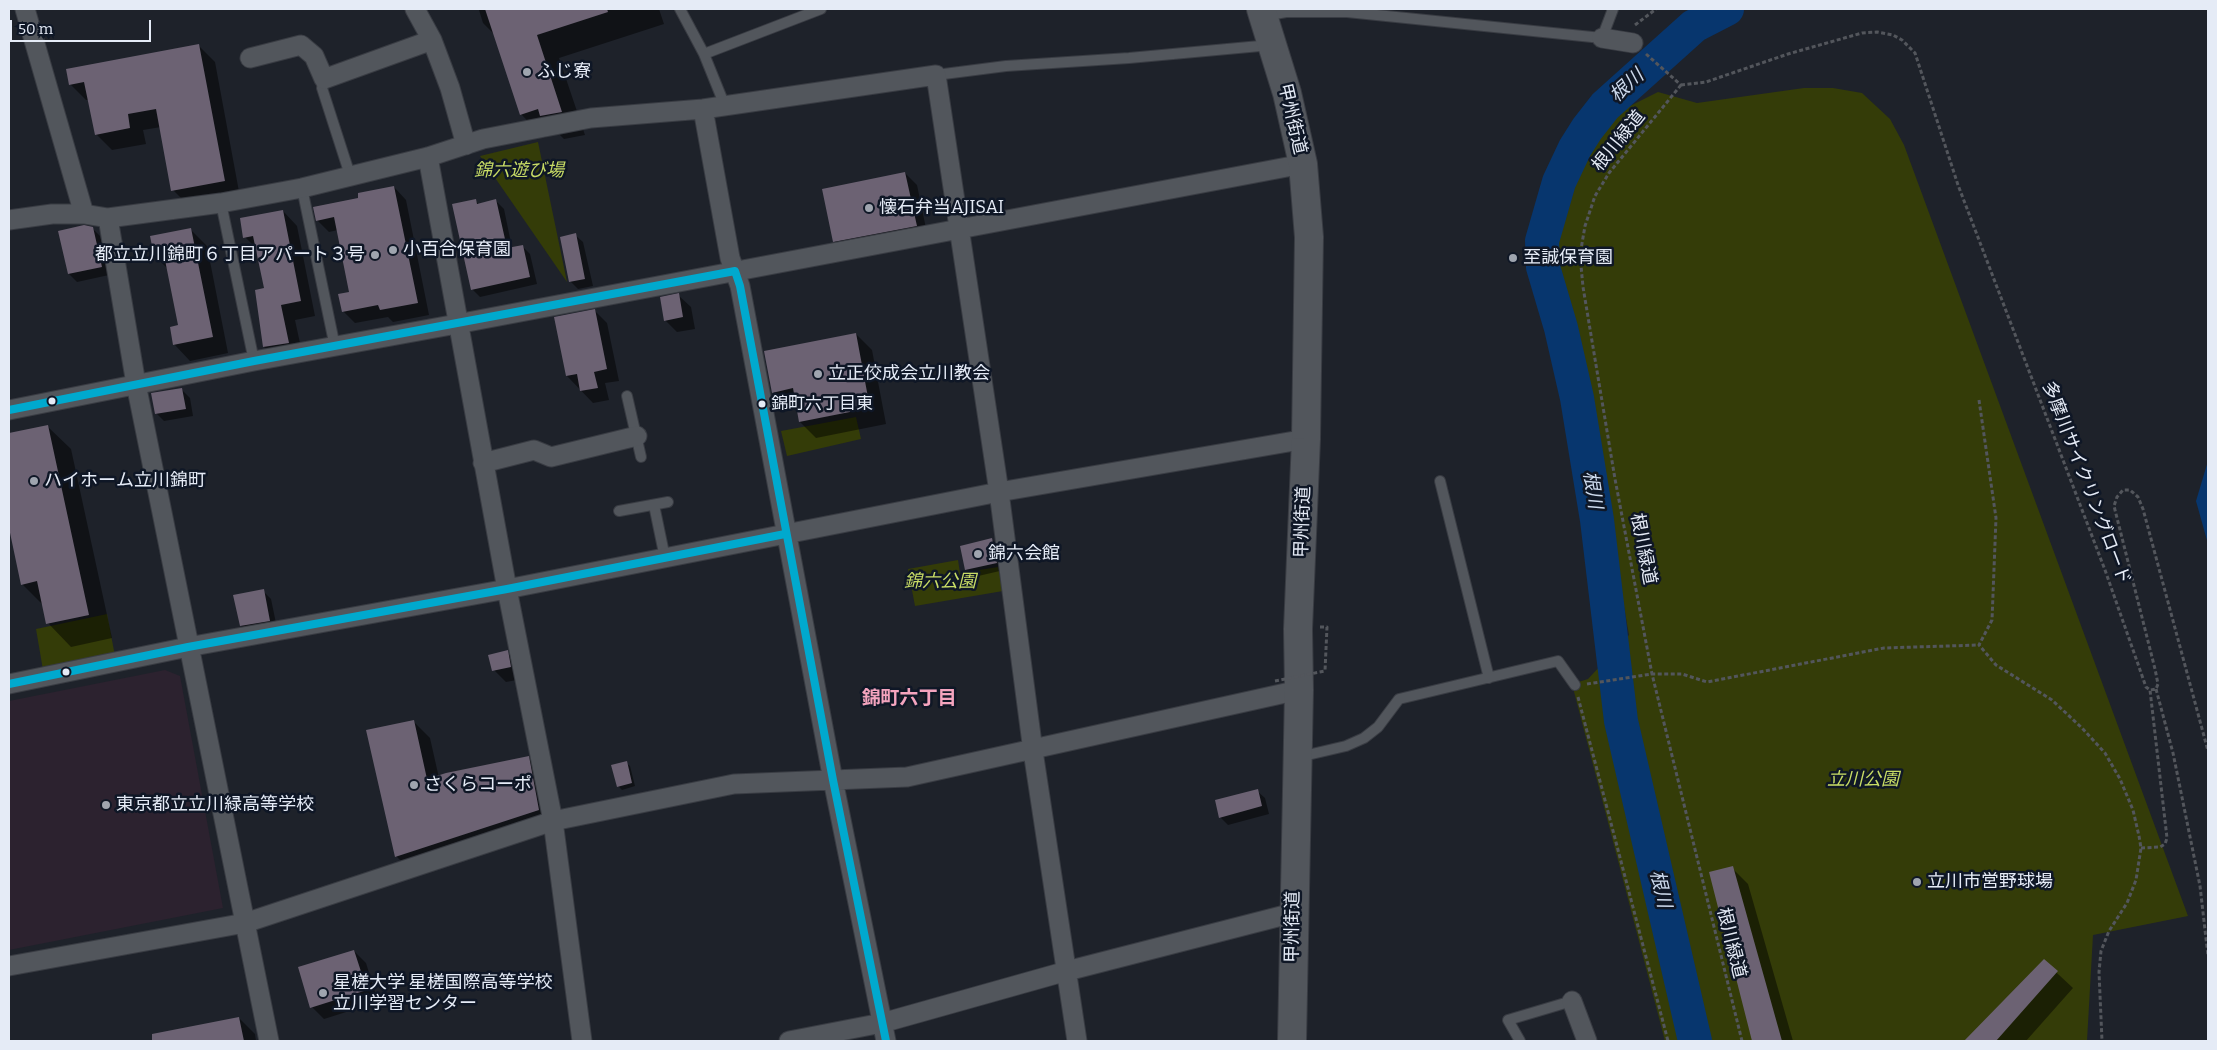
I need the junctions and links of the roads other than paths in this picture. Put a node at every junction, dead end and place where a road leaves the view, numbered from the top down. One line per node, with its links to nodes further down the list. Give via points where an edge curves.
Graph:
1 (25, 9): 23 (street)
2 (415, 9): 8 (street)
3 (680, 9): 11 (lane)
4 (820, 9): 11 (lane)
5 (1613, 9): 7 (lane)
6 (1262, 12): 7 (lane, via 1347,12); 9 (main road, 甲州街道)
7 (1602, 38): 10 (street)
8 (432, 40): 14 (street); 17 (street)
9 (1273, 45): 13 (lane, via 1006,66); 19 (main road, 甲州街道)
10 (1637, 45)
11 (704, 54): 15 (lane)
12 (250, 58): 14 (street, via 301,45 314,56)
13 (936, 75): 15 (street); 26 (street)
14 (324, 79): 20 (lane, via 322,88)
15 (725, 106): 16 (street)
16 (703, 109): 17 (street, via 590,118); 27 (street)
17 (466, 145): 18 (street)
18 (428, 157): 20 (street); 28 (street)
19 (1303, 164): 26 (street); 35 (main road, 甲州街道, via 1309,237)
20 (350, 175): 21 (street)
21 (302, 188): 22 (street); 29 (lane)
22 (220, 203): 24 (street); 30 (lane)
23 (84, 214): 24 (street); 25 (street, via 52,214)
24 (108, 218): 31 (street)
25 (9, 220)
26 (958, 228): 27 (street); 39 (street)
27 (735, 271): 28 (street); 43 (street)
28 (458, 324): 29 (street); 37 (street)
29 (335, 347): 30 (street)
30 (254, 360): 31 (street)
31 (136, 384): 33 (street); 46 (street)
32 (627, 396): 34 (lane)
33 (9, 410)
34 (636, 436): 36 (lane); 37 (street, via 551,457 534,450)
35 (1306, 439): 39 (street); 49 (main road, 甲州街道, via 1298,629)
36 (641, 457)
37 (483, 463): 45 (street)
38 (1440, 481): 47 (lane)
39 (999, 492): 43 (street); 51 (street)
40 (668, 502): 41 (lane)
41 (654, 505): 42 (lane); 44 (lane)
42 (619, 511)
43 (785, 534): 44 (street); 53 (street)
44 (665, 558): 45 (street)
45 (507, 589): 46 (street); 54 (street)
46 (188, 647): 48 (street); 56 (street)
47 (1489, 678): 50 (lane, via 1558,661); 52 (lane, via 1399,700 1378,727 1364,738 1346,746)
48 (9, 684)
49 (1287, 685): 51 (street, via 1231,703); 52 (main road, 甲州街道)
50 (1576, 686)
51 (1033, 751): 53 (street, via 907,777); 58 (street)
52 (1297, 758): 55 (main road, 甲州街道)
53 (833, 780): 54 (street, via 734,784); 60 (street)
54 (553, 821): 56 (street); 62 (street)
55 (1293, 913): 58 (street); 65 (main road, 甲州街道)
56 (245, 923): 57 (street); 61 (street)
57 (9, 966)
58 (1067, 971): 60 (street); 64 (street)
59 (1572, 1001): 66 (lane, via 1508,1020); 67 (street)
60 (884, 1032): 63 (street)
61 (269, 1041)
62 (582, 1041)
63 (789, 1041)
64 (1077, 1041)
65 (1292, 1041)
66 (1520, 1041)
67 (1587, 1041)

